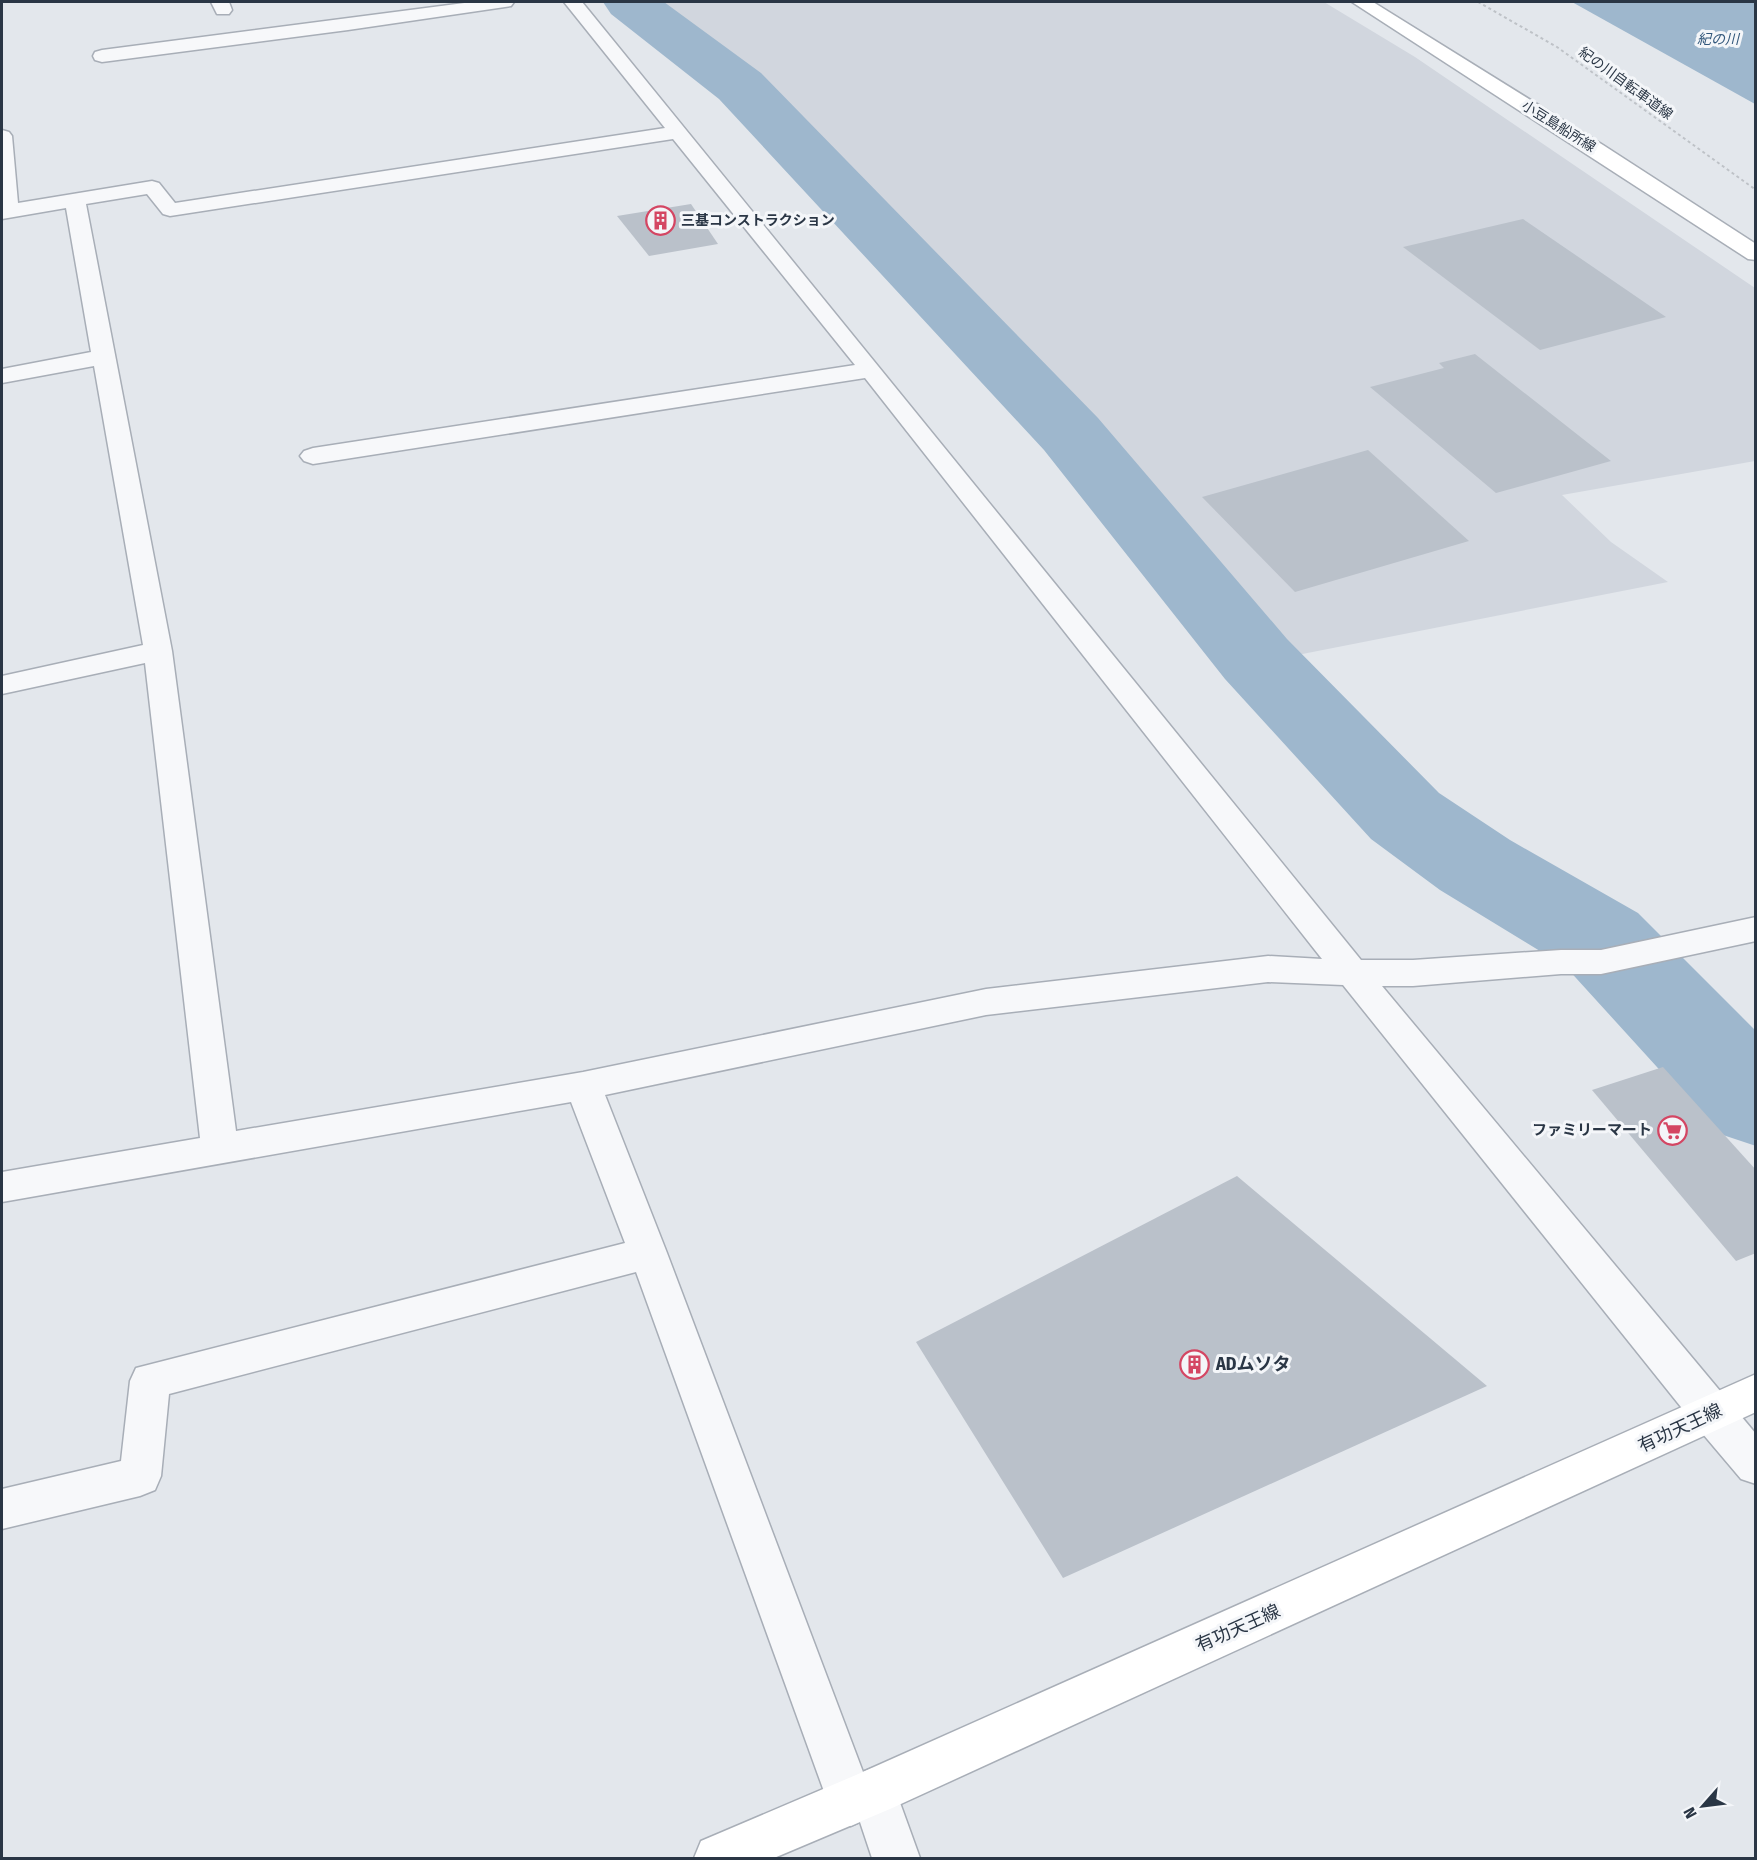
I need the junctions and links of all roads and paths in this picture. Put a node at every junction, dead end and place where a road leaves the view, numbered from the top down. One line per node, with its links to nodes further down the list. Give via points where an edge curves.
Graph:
1 (506, 2): 5 (street)
2 (573, 2): 6 (street)
3 (1361, 2): 11 (main road, 小豆島船所線)
4 (1478, 2): 8 (path, 紀の川自転車道線, via 1557,47)
5 (102, 56)
6 (677, 132): 9 (street, via 170,210 152,188); 13 (street)
7 (2, 136): 10 (street)
8 (1755, 189)
9 (75, 200): 10 (street); 12 (street)
10 (5, 212)
11 (1755, 254)
12 (104, 357): 14 (street); 16 (street)
13 (870, 370): 15 (street); 19 (street)
14 (2, 376)
15 (313, 456)
16 (158, 651): 17 (street); 21 (street)
17 (2, 685)
18 (1755, 929): 19 (street, via 1601,963)
19 (1352, 973): 20 (street, via 1268,969 986,1002); 25 (street)
20 (583, 1086): 21 (street); 23 (street)
21 (220, 1148): 22 (street)
22 (2, 1187)
23 (648, 1253): 27 (street, via 150,1381 140,1476); 28 (street)
24 (1755, 1392): 25 (main road, 有功天王線)
25 (1711, 1414): 26 (street); 28 (main road, 有功天王線)
26 (1755, 1465)
27 (2, 1509)
28 (862, 1797): 29 (main road, 有功天王線); 30 (street)
29 (718, 1858)
30 (896, 1858)

